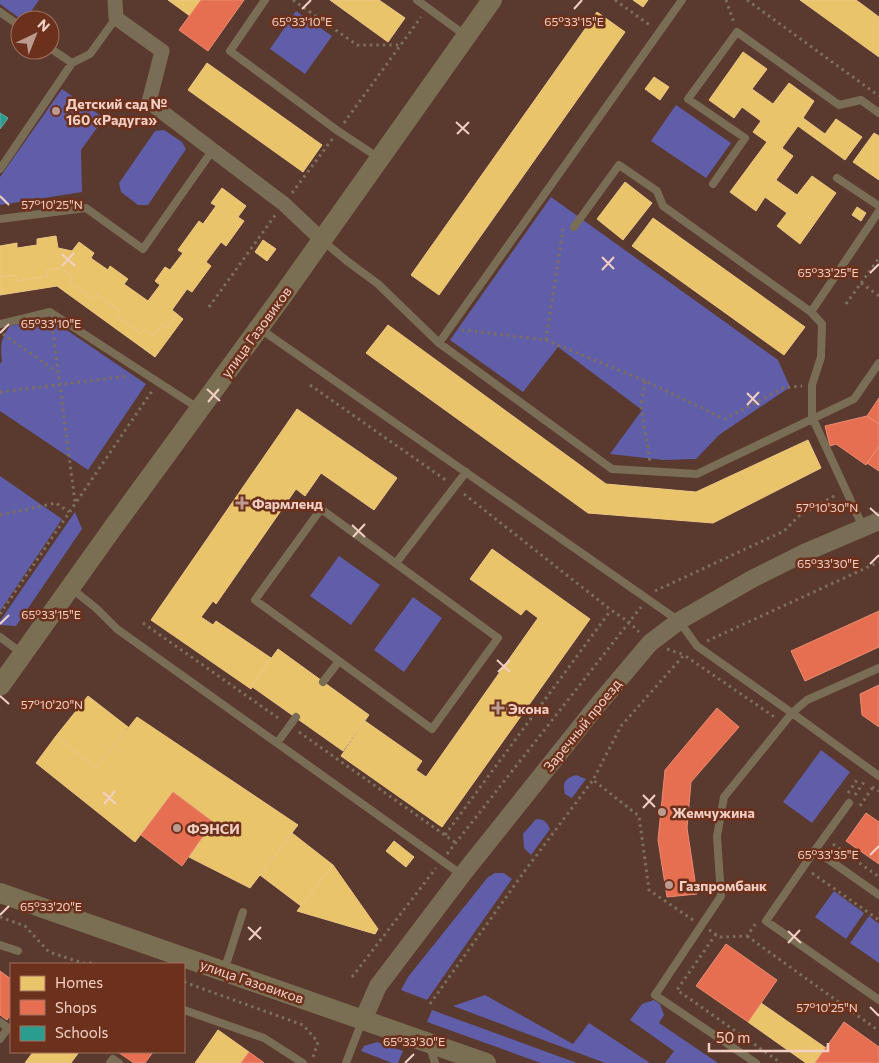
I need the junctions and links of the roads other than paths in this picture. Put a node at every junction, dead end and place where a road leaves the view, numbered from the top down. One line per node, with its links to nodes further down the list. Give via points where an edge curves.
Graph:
1 (114, 0): 6 (street)
2 (265, 0): 12 (lane, via 230,51)
3 (417, 0): 7 (lane)
4 (492, 0): 7 (main road, улица Газовиков)
5 (682, 0): 24 (lane)
6 (116, 18): 9 (lane, via 90,54); 11 (street, via 162,51 148,102)
7 (467, 36): 12 (main road, улица Газовиков)
8 (60, 55): 9 (lane)
9 (72, 64): 13 (lane)
10 (879, 113): 15 (lane, via 861,100 839,105 737,32 688,99 745,138)
11 (212, 151): 18 (lane, via 143,249 86,208); 20 (street, via 284,204)
12 (380, 159): 20 (main road, улица Газовиков)
13 (0, 169)
14 (837, 178): 16 (lane)
15 (713, 184)
16 (879, 206)
17 (879, 211): 21 (lane)
18 (0, 220)
19 (574, 227): 21 (lane, via 619,165 656,191 664,206)
20 (322, 240): 23 (main road, улица Газовиков); 24 (lane, via 378,284)
21 (811, 312): 27 (lane, via 822,324 821,357 812,385)
22 (0, 324): 26 (lane, via 50,312)
23 (259, 328): 26 (main road, улица Газовиков); 28 (lane)
24 (439, 343): 27 (lane, via 612,468 697,474)
25 (879, 363): 27 (lane, via 854,398)
26 (200, 410): 31 (main road, улица Газовиков)
27 (812, 418): 29 (lane)
28 (466, 472): 30 (lane); 32 (lane)
29 (871, 524): 32 (street, Заречный проезд, via 752,579)
30 (396, 563): 35 (lane, via 321,509 255,600); 35 (lane, via 498,638 432,729)
31 (70, 588): 34 (main road, улица Газовиков); 41 (lane, via 117,629)
32 (679, 621): 39 (lane, via 697,646); 45 (street, Заречный проезд, via 650,643 596,706)
33 (0, 638): 34 (lane)
34 (23, 654): 38 (main road, улица Газовиков)
35 (339, 661): 37 (lane)
36 (879, 668): 39 (lane, via 807,700)
37 (323, 682)
38 (0, 686)
39 (792, 713): 42 (lane); 64 (lane, via 724,797 716,836 721,896 654,995)
40 (296, 717): 41 (lane)
41 (277, 743): 45 (lane)
42 (876, 773)
43 (849, 803): 44 (lane)
44 (815, 850): 47 (lane); 52 (lane, via 766,921)
45 (462, 875): 54 (street, Заречный проезд, via 378,986)
46 (0, 893): 51 (main road, улица Газовиков)
47 (879, 895)
48 (243, 912): 51 (lane)
49 (0, 945): 50 (lane)
50 (18, 951)
51 (224, 971): 54 (main road, улица Газовиков)
52 (879, 1000)
53 (185, 1010): 60 (lane, via 264,1038)
54 (363, 1020): 57 (main road, улица Газовиков); 61 (lane)
55 (0, 1022): 56 (lane, via 8,1028)
56 (0, 1039)
57 (429, 1043): 62 (lane); 63 (main road, улица Газовиков)
58 (110, 1063): 59 (lane, via 113,1059)
59 (119, 1063)
60 (303, 1063)
61 (346, 1063)
62 (435, 1063)
63 (486, 1063)
64 (756, 1063)

